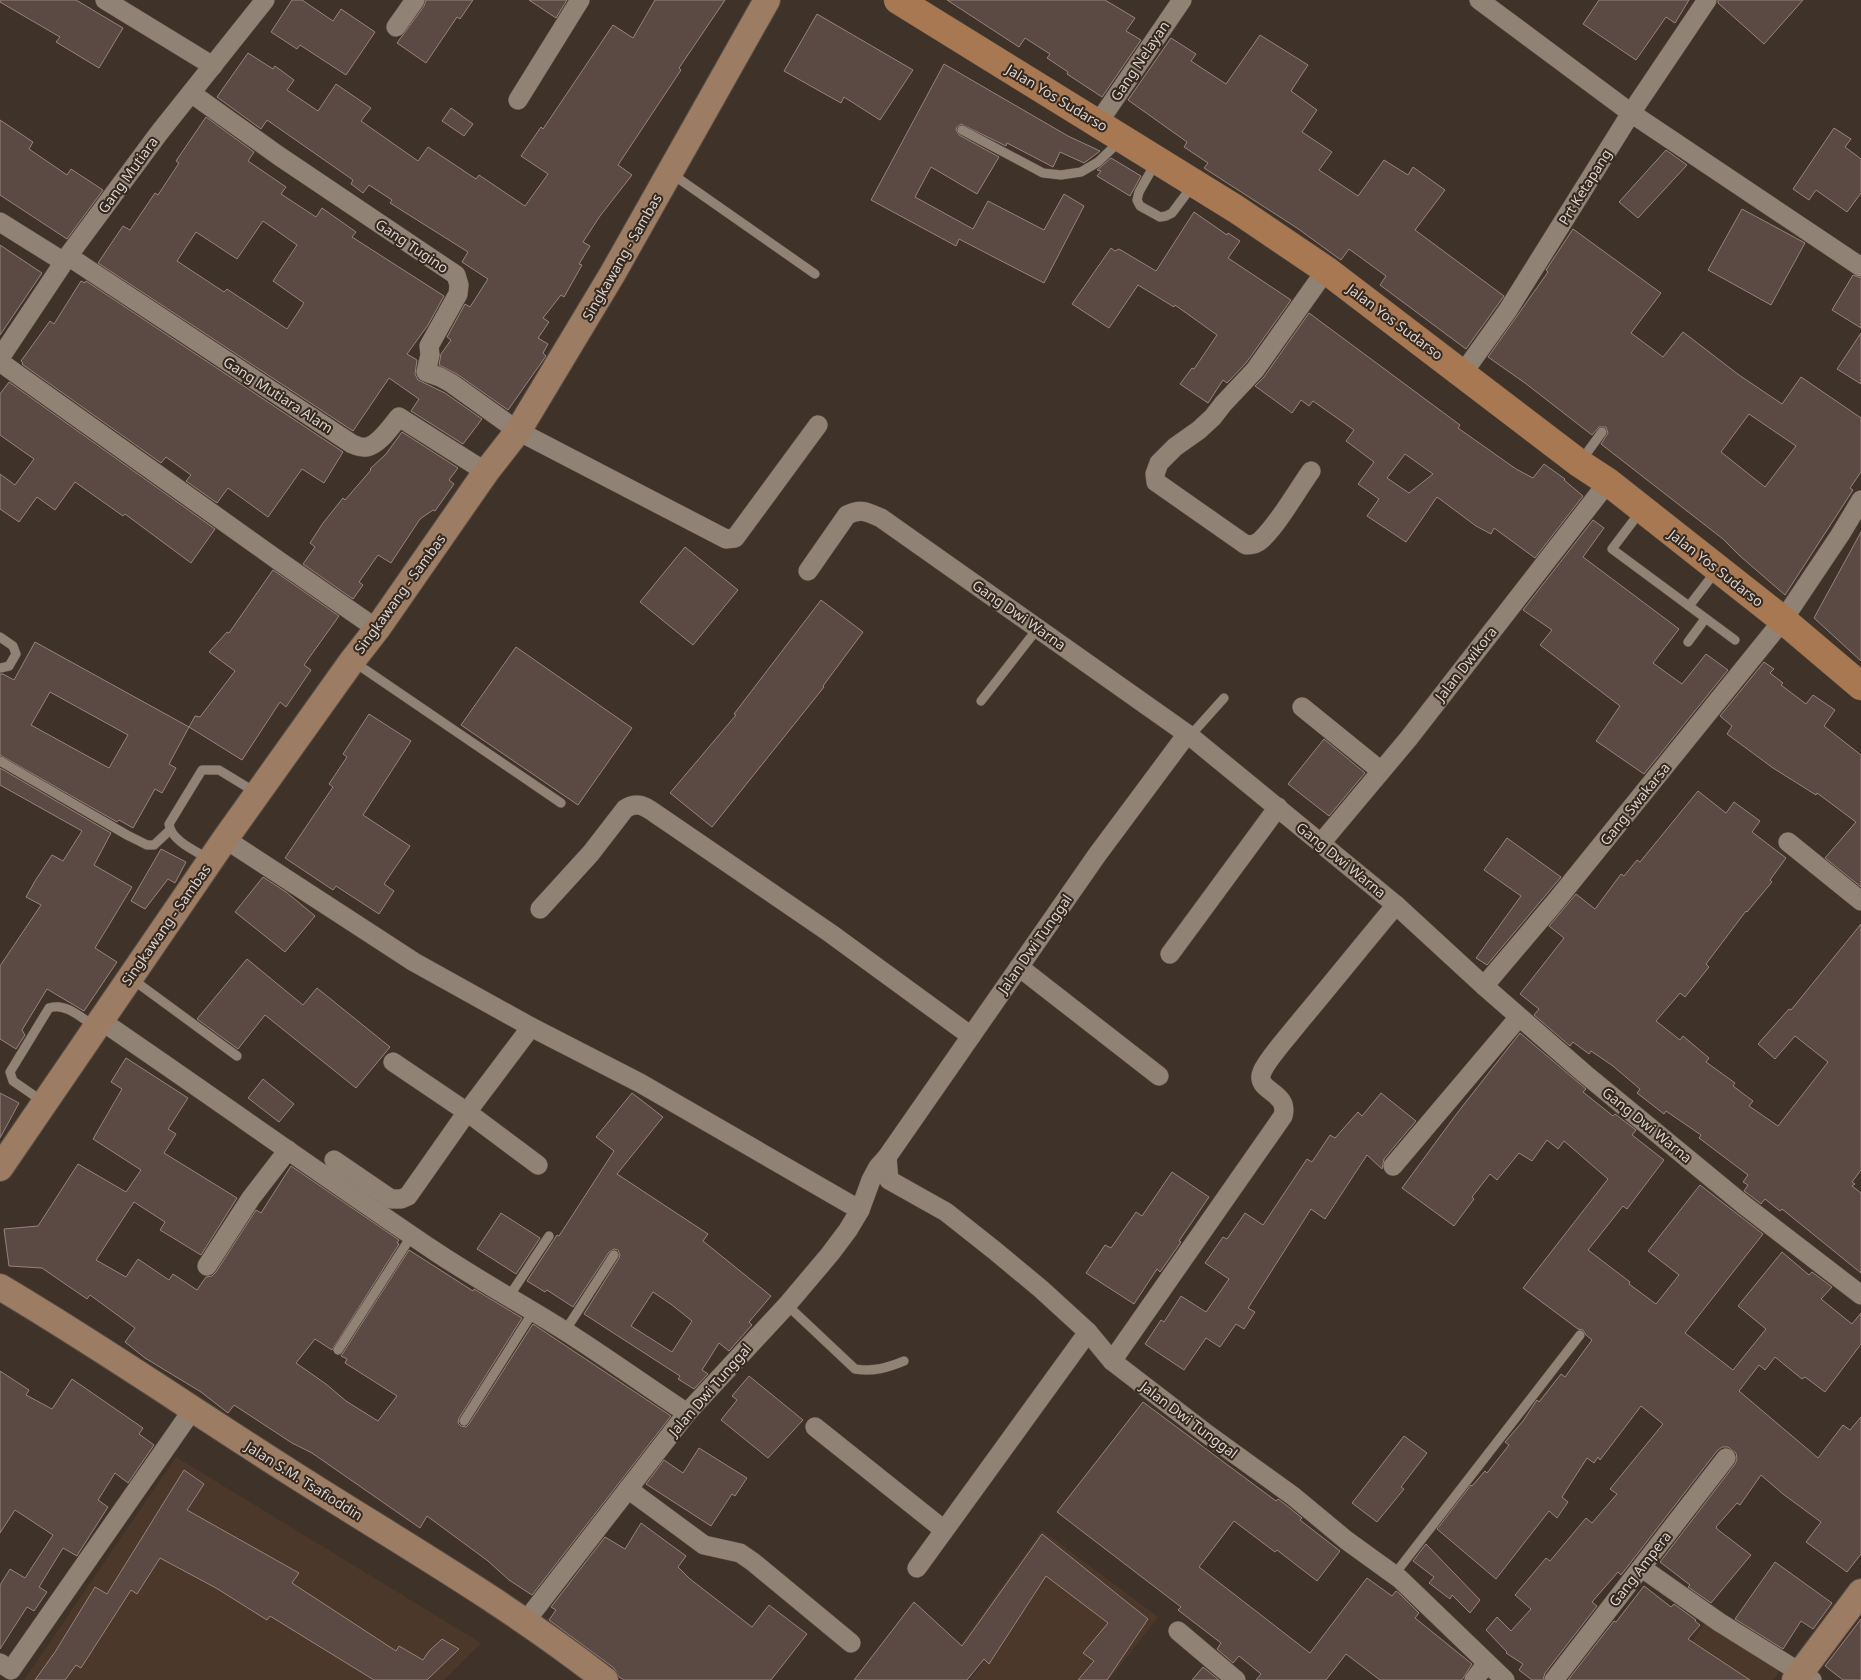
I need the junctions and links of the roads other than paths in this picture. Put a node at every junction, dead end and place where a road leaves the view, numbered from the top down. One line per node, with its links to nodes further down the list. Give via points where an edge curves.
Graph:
1 (105, 0): 11 (street)
2 (265, 0): 11 (street, Gang Mutiara)
3 (416, 0): 10 (street)
4 (580, 0): 13 (street)
5 (767, 0): 19 (street, Singkawang - Sambas)
6 (898, 0): 15 (main road, Jalan Yos Sudarso)
7 (1182, 0): 15 (street, Gang Nelayan)
8 (1480, 0): 14 (street)
9 (1707, 0): 14 (street, Prt Ketapang)
10 (396, 27)
11 (213, 66): 12 (street, Gang Mutiara)
12 (191, 93): 22 (street, Gang Mutiara); 29 (street, Gang Tugino, via 456,275 458,294 429,346 426,372 451,383)
13 (518, 100)
14 (1631, 112): 23 (street); 27 (street, Prt Ketapang, via 1508,310)
15 (1098, 123): 17 (main road, Jalan Yos Sudarso)
16 (962, 130): 17 (lane, via 1043,173 1061,175 1081,172 1098,162)
17 (1123, 138): 18 (main road, Jalan Yos Sudarso)
18 (1158, 160): 20 (main road, Jalan Yos Sudarso); 20 (lane, via 1139,192 1137,200 1140,206 1160,217 1166,216 1172,213)
19 (670, 173): 25 (lane); 29 (street, Singkawang - Sambas, via 575,340)
20 (1194, 183): 24 (main road, Jalan Yos Sudarso)
21 (0, 222): 22 (street)
22 (66, 259): 26 (street, Gang Mutiara); 33 (street, Gang Mutiara Alam, via 352,444 362,447 374,444 399,417)
23 (1861, 267)
24 (1326, 270): 27 (main road, Jalan Yos Sudarso); 32 (street, via 1255,370 1213,417 1175,447 1160,463 1155,474 1156,482 1246,545 1253,545 1275,522)
25 (815, 274)
26 (0, 360): 43 (street)
27 (1463, 373): 31 (main road, Jalan Yos Sudarso)
28 (818, 425): 29 (street, via 735,538 726,540)
29 (518, 431): 33 (street, Singkawang - Sambas)
30 (1602, 432): 31 (lane)
31 (1579, 463): 34 (main road, Jalan Yos Sudarso)
32 (1310, 471)
33 (486, 472): 43 (street, Singkawang - Sambas)
34 (1608, 482): 36 (main road, Jalan Yos Sudarso); 55 (street, Jalan Dwikora)
35 (1861, 500): 41 (street, Gang Swakarsa)
36 (1642, 510): 37 (main road, Jalan Yos Sudarso); 39 (lane, via 1612,549)
37 (1718, 569): 39 (lane); 41 (main road, Jalan Yos Sudarso)
38 (808, 570): 42 (street, Gang Dwi Warna, via 847,515 855,511 866,512 881,518)
39 (1688, 606): 40 (lane)
40 (1706, 619): 45 (lane); 46 (lane)
41 (1783, 620): 49 (main road, Jalan Yos Sudarso); 70 (street, Gang Swakarsa)
42 (1038, 628): 51 (lane); 53 (street, Gang Dwi Warna)
43 (377, 629): 47 (street, Singkawang - Sambas)
44 (0, 637): 48 (lane, via 13,646 16,654 9,666)
45 (1735, 640)
46 (1688, 642)
47 (352, 661): 56 (street, Singkawang - Sambas); 57 (lane)
48 (0, 668)
49 (1861, 686)
50 (1224, 698): 53 (lane)
51 (981, 701)
52 (1302, 707): 55 (street)
53 (1189, 735): 58 (street, Gang Dwi Warna); 68 (street, Jalan Dwi Tunggal, via 1097,855)
54 (0, 761): 59 (lane, via 148,845 154,845)
55 (1381, 771): 62 (street, Jalan Dwikora)
56 (257, 794): 59 (lane, via 219,770 202,770 169,824); 60 (street, Singkawang - Sambas)
57 (561, 803)
58 (1278, 807): 62 (street, Gang Dwi Warna); 67 (street)
59 (170, 830): 63 (lane)
60 (225, 839): 63 (street, Singkawang - Sambas); 73 (street, via 414,962)
61 (1788, 842): 64 (street)
62 (1321, 843): 65 (street, Gang Dwi Warna)
63 (211, 860): 69 (street, Singkawang - Sambas)
64 (1861, 901)
65 (1396, 905): 70 (street, Gang Dwi Warna); 102 (street, via 1262,1072 1262,1084 1284,1102 1283,1116)
66 (540, 909): 74 (street, via 591,853 625,809 639,804 822,927)
67 (1170, 954)
68 (1019, 967): 74 (street, Jalan Dwi Tunggal); 77 (street)
69 (130, 978): 72 (street, Singkawang - Sambas); 75 (lane)
70 (1484, 986): 71 (street, Gang Dwi Warna)
71 (1520, 1017): 84 (street); 93 (street, Gang Dwi Warna, via 1744,1205)
72 (98, 1024): 78 (street, Singkawang - Sambas); 78 (lane, via 64,1007 49,1008 10,1072 13,1081); 80 (street)
73 (531, 1027): 79 (street); 87 (street, via 640,1083)
74 (971, 1036): 81 (street, Jalan Dwi Tunggal)
75 (237, 1056)
76 (393, 1062): 79 (street)
77 (1159, 1076)
78 (44, 1103): 85 (street, Singkawang - Sambas)
79 (467, 1112): 82 (street, via 408,1196 401,1199 391,1199); 83 (street)
80 (288, 1150): 88 (street); 91 (street, via 251,1198)
81 (887, 1156): 86 (street); 87 (street, Jalan Dwi Tunggal, via 871,1180)
82 (334, 1160)
83 (538, 1165)
84 (1393, 1166)
85 (0, 1168)
86 (889, 1180): 87 (street); 98 (street, Jalan Dwi Tunggal, via 952,1218)
87 (862, 1207): 95 (street, Jalan Dwi Tunggal, via 830,1254)
88 (412, 1235): 94 (street); 100 (lane)
89 (549, 1236): 94 (lane)
90 (614, 1255): 97 (lane)
91 (207, 1266)
92 (0, 1287): 103 (street, Jalan S.M. Tsafioddin)
93 (1861, 1295)
94 (508, 1298): 96 (street)
95 (787, 1305): 101 (lane, via 855,1369 884,1369); 104 (street, Jalan Dwi Tunggal)
96 (533, 1312): 97 (street); 105 (lane)
97 (565, 1331): 104 (street)
98 (1088, 1332): 102 (street, Jalan Dwi Tunggal); 109 (street)
99 (1580, 1335): 112 (lane)
100 (338, 1350)
101 (904, 1361)
102 (1112, 1362): 112 (street, Jalan Dwi Tunggal)
103 (193, 1409): 114 (street, Jalan S.M. Tsafioddin); 117 (street, via 11,1670)
104 (687, 1413): 108 (street, Jalan Dwi Tunggal)
105 (464, 1421)
106 (815, 1426): 109 (street)
107 (1726, 1458): 111 (street, Gang Ampera)
108 (628, 1489): 114 (street, Jalan Dwi Tunggal); 116 (street, via 704,1545 740,1554 753,1562)
109 (944, 1530): 110 (street)
110 (917, 1568)
111 (1642, 1568): 120 (street); 124 (street, Gang Ampera)
112 (1394, 1574): 118 (street, Jalan Dwi Tunggal)
113 (1861, 1592): 120 (street)
114 (525, 1622): 119 (street, Jalan S.M. Tsafioddin)
115 (1178, 1632): 121 (street)
116 (851, 1643)
117 (0, 1663)
118 (1486, 1663): 122 (street); 123 (street, Jalan Dwi Tunggal)
119 (591, 1676)
120 (1803, 1678)
121 (1236, 1680)
122 (1474, 1680)
123 (1505, 1680)
124 (1554, 1680)

